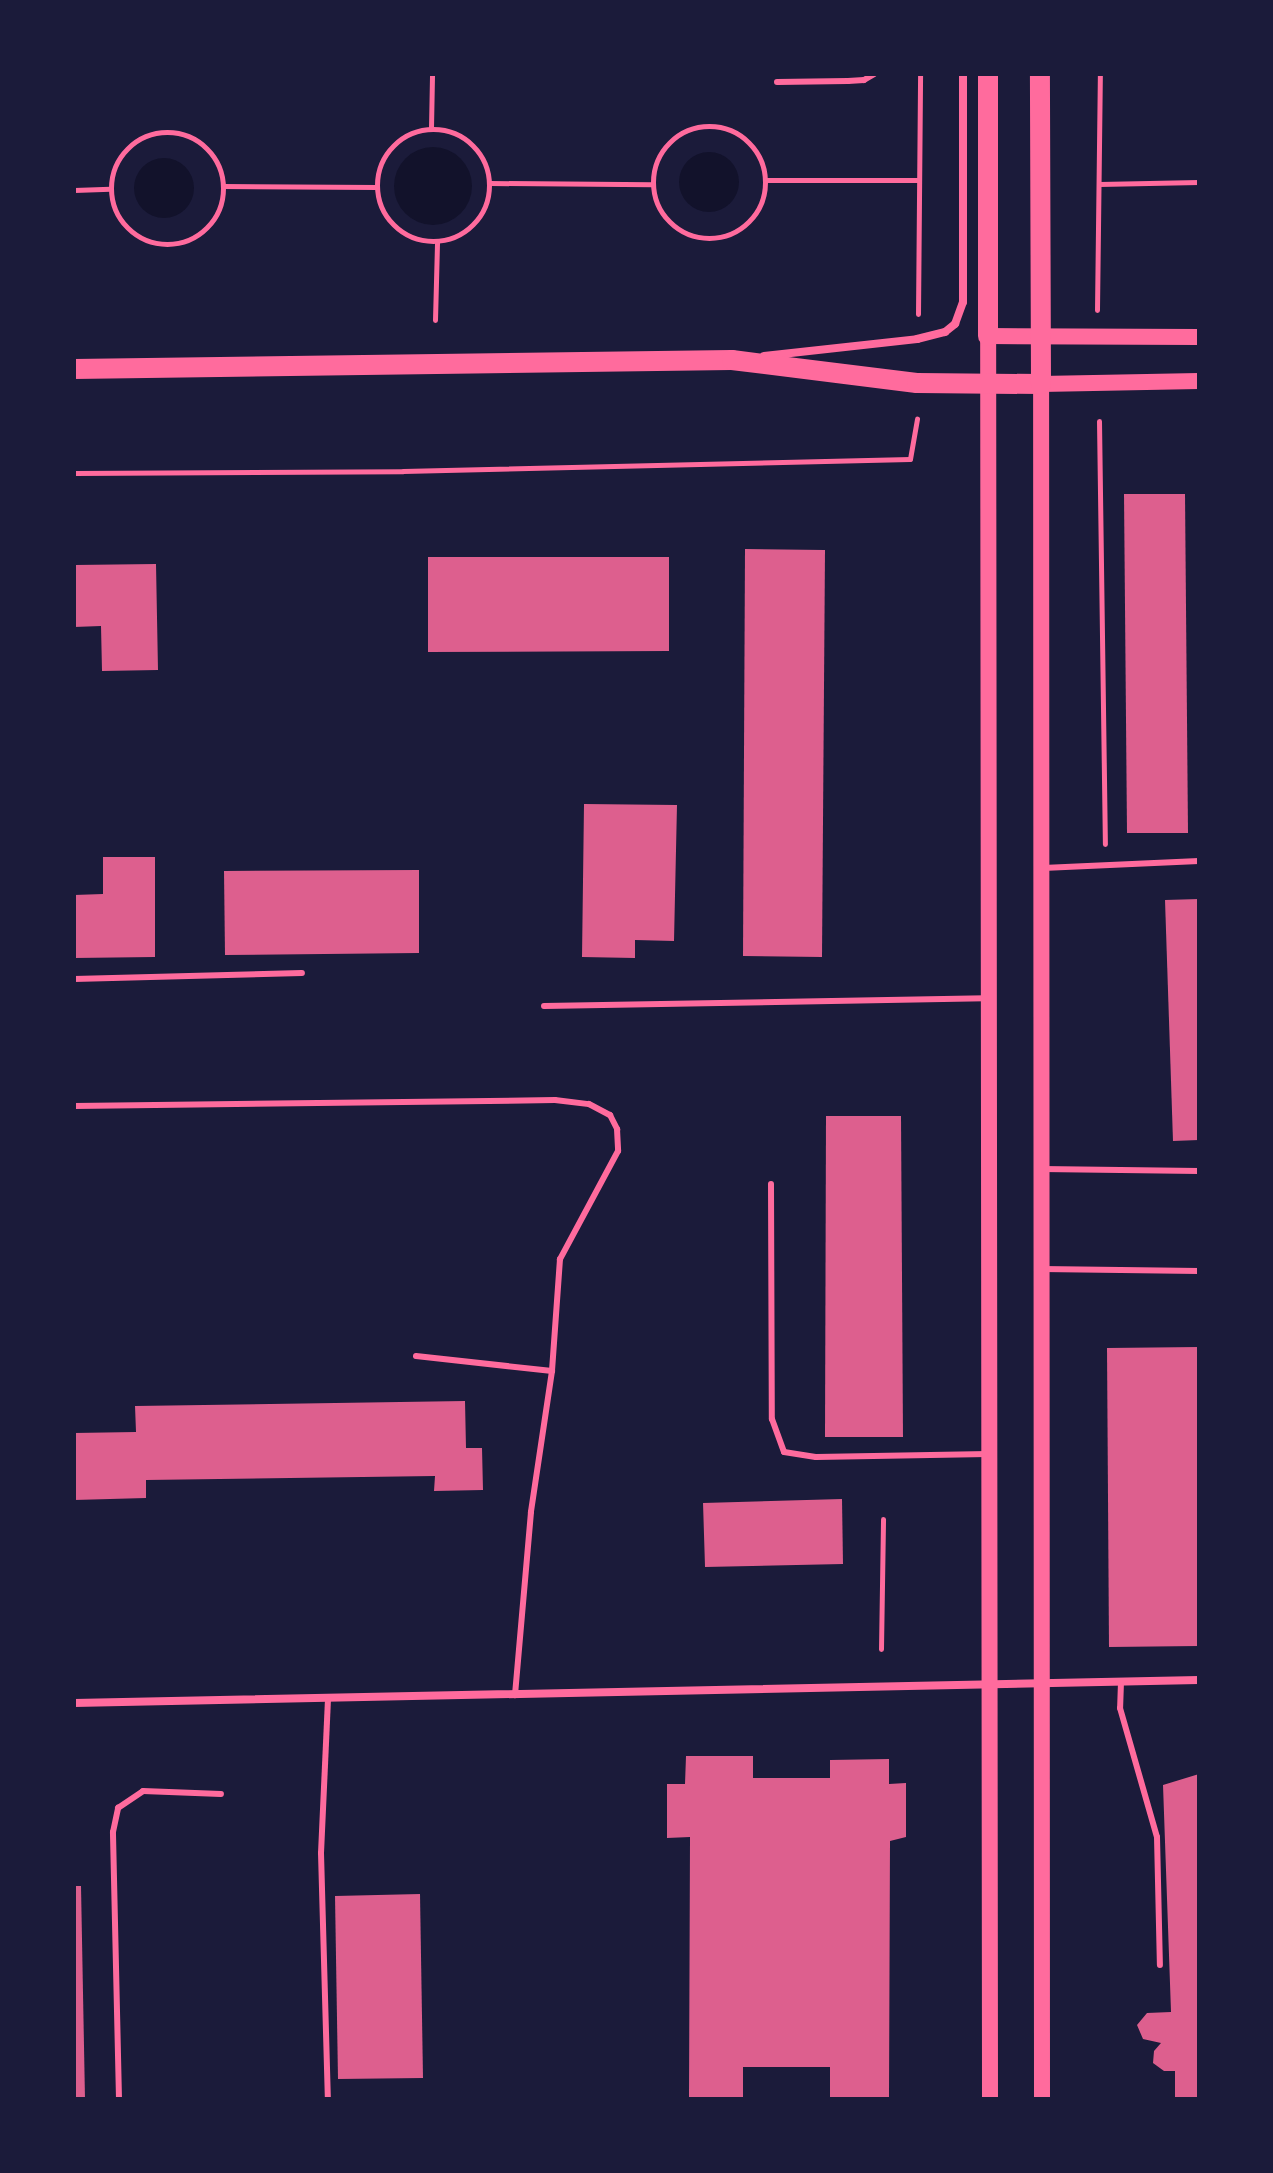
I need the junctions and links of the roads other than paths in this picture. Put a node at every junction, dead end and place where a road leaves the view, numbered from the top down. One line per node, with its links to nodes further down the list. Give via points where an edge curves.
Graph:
1 (874, 74): 5 (lane, via 856,81)
2 (963, 74): 9 (street, via 963,302 955,324 917,339)
3 (988, 74): 6 (main road)
4 (1040, 74): 7 (main road)
5 (777, 82)
6 (988, 336): 7 (main road); 12 (main road)
7 (1041, 336): 8 (main road); 13 (main road)
8 (1199, 337)
9 (732, 360): 10 (main road); 12 (main road, via 902,381)
10 (74, 369)
11 (1199, 381): 13 (main road)
12 (989, 384): 13 (main road); 18 (main road)
13 (1041, 384): 15 (main road)
14 (1199, 861): 15 (lane)
15 (1043, 868): 21 (main road)
16 (302, 973): 17 (lane)
17 (74, 979)
18 (989, 998): 19 (lane); 28 (main road)
19 (544, 1006)
20 (74, 1106): 27 (lane, via 555,1100 589,1104 610,1115 618,1151 560,1259)
21 (1042, 1169): 22 (lane); 24 (main road)
22 (1199, 1171)
23 (771, 1184): 28 (lane, via 772,1419 784,1452 816,1457)
24 (1042, 1269): 25 (lane); 31 (main road)
25 (1199, 1271)
26 (416, 1356): 27 (lane)
27 (552, 1371): 33 (lane, via 531,1512)
28 (988, 1454): 32 (main road)
29 (1199, 1680): 30 (street)
30 (1121, 1682): 31 (street); 37 (lane, via 1120,1708 1157,1837)
31 (1041, 1684): 32 (street); 41 (main road)
32 (989, 1686): 33 (street); 40 (main road)
33 (515, 1695): 34 (street)
34 (328, 1699): 35 (street); 39 (lane, via 321,1867)
35 (74, 1703)
36 (221, 1794): 38 (lane, via 143,1791 118,1808 113,1832)
37 (1160, 1965)
38 (119, 2099)
39 (328, 2099)
40 (990, 2099)
41 (1042, 2099)

